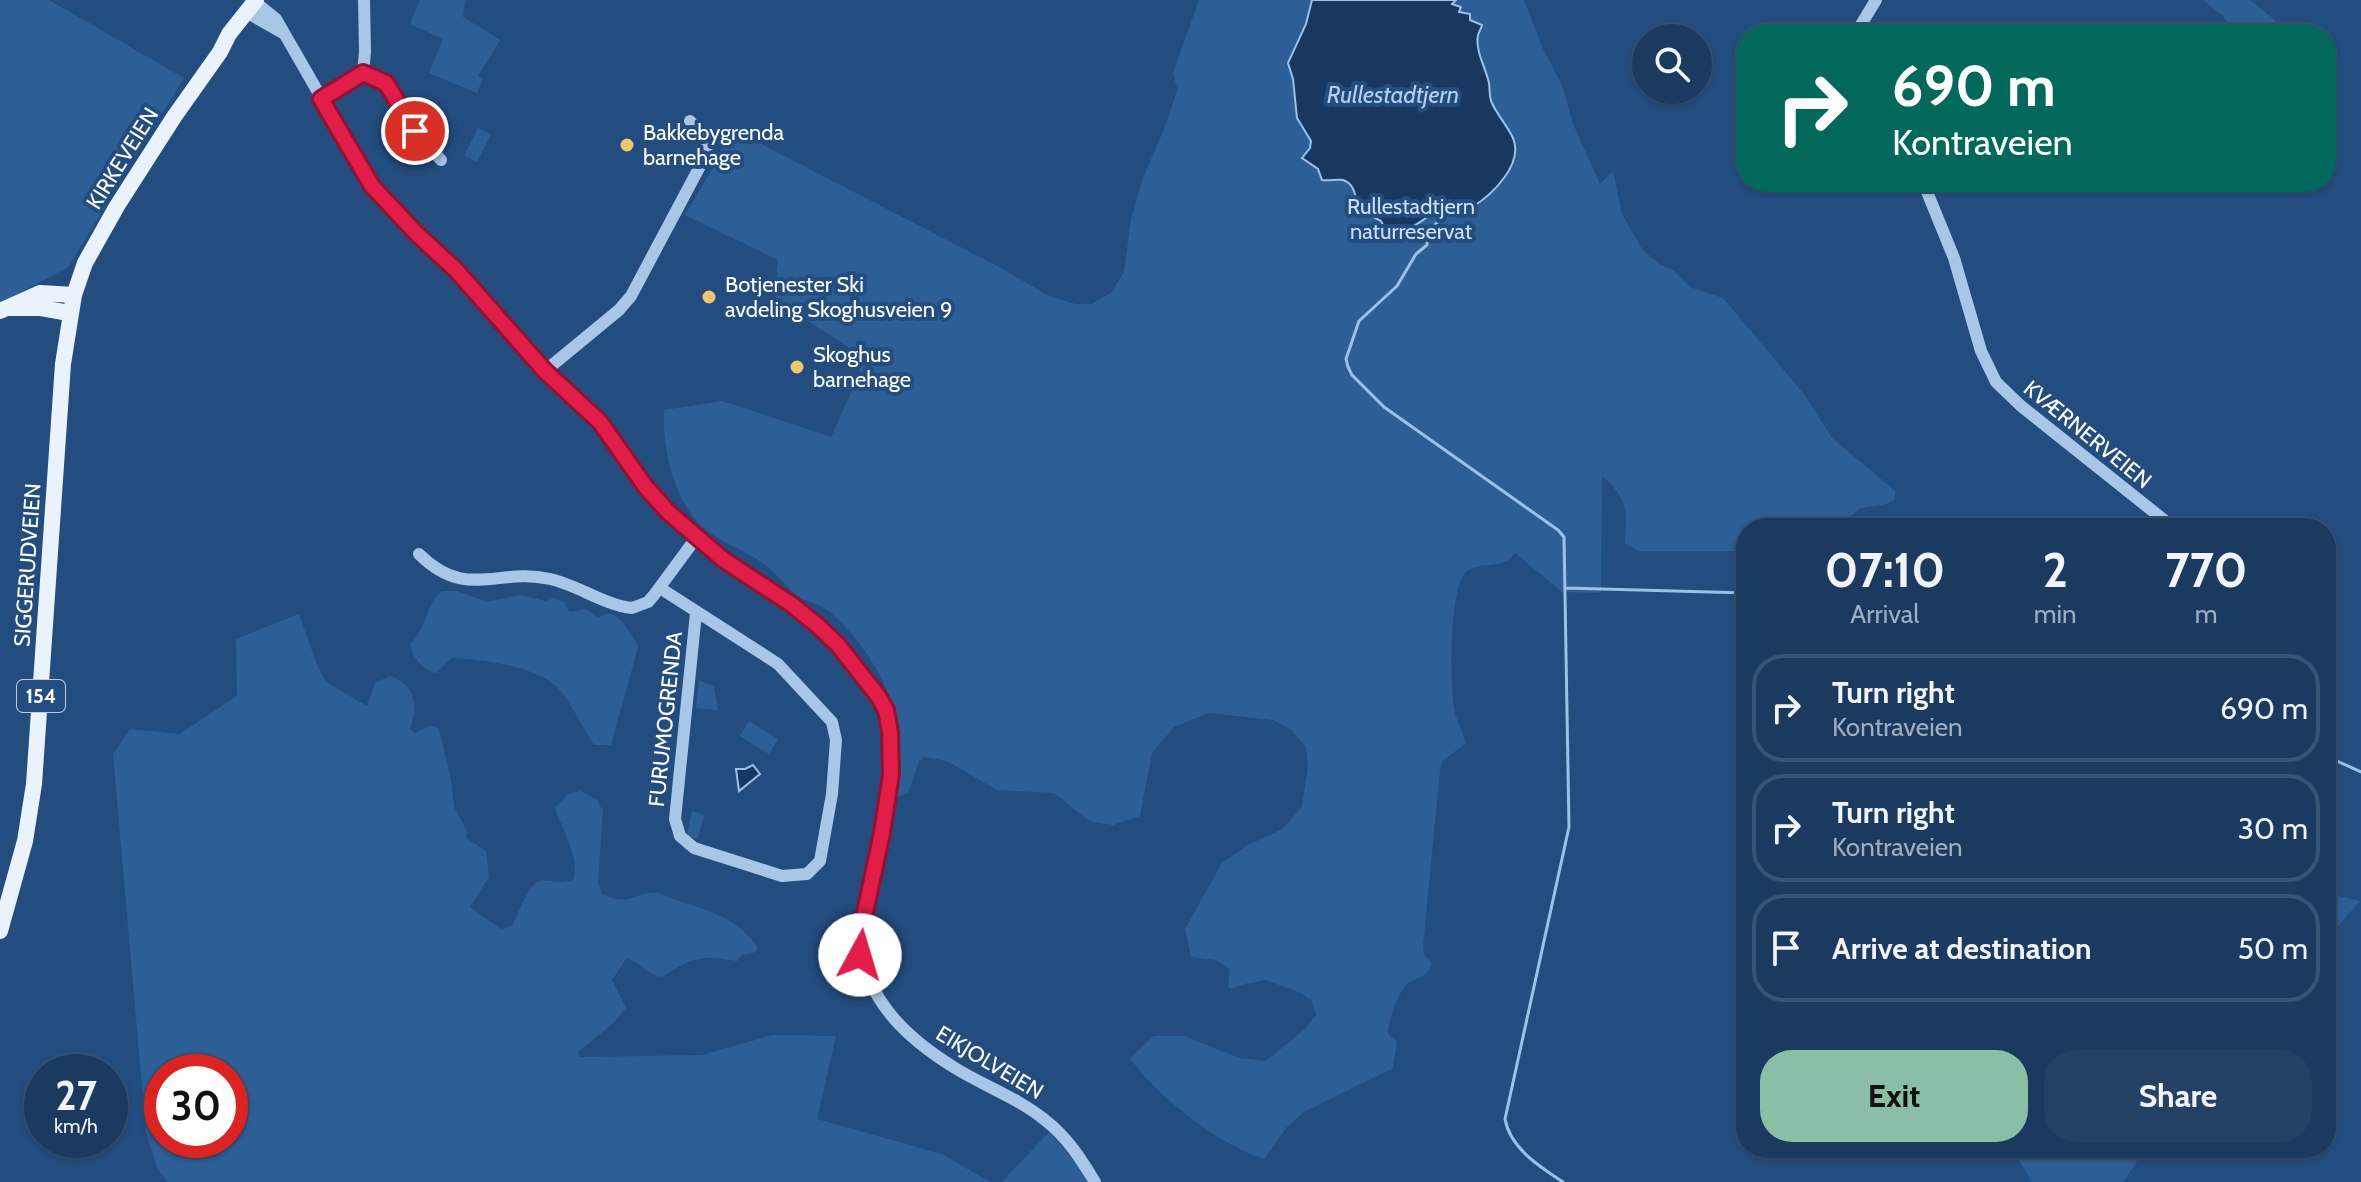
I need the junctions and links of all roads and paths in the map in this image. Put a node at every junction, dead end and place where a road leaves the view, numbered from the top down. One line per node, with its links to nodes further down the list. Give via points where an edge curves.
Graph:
1 (364, 0): 5 (street)
2 (1876, 0): 4 (street)
3 (252, 7): 6 (street, EIKJOLVEIEN, via 276,19); 10 (main road, KIRKEVEIEN / 154, via 229,34 107,223)
4 (1861, 24)
5 (363, 73): 6 (street); 8 (street, via 386,83 415,131)
6 (321, 99): 13 (street, EIKJOLVEIEN, via 372,186)
7 (690, 121): 13 (street, via 704,136 707,153 631,296)
8 (441, 160)
9 (1927, 192): 14 (street, KVÆRNERVEIEN, via 1996,382)
10 (74, 295): 11 (main road, via 40,293); 12 (main road, SIGGERUDVEIEN / 154)
11 (4, 310): 12 (main road)
12 (69, 313): 19 (main road, SIGGERUDVEIEN / 154, via 34,784)
13 (545, 371): 15 (street, EIKJOLVEIEN, via 600,422 645,486)
14 (2161, 518)
15 (696, 538): 17 (street); 20 (street, EIKJOLVEIEN, via 817,625 872,686 886,710 891,774 859,940 870,987 928,1049 1019,1102 1063,1135)
16 (419, 554): 17 (street, via 456,578 548,578 628,608 648,602)
17 (660, 588): 18 (street, FURUMOGRENDA)
18 (696, 613): 18 (street, FURUMOGRENDA, via 778,664 835,727 832,794 820,861 800,877 694,848 680,836 675,819)
19 (0, 931)
20 (1095, 1182)

